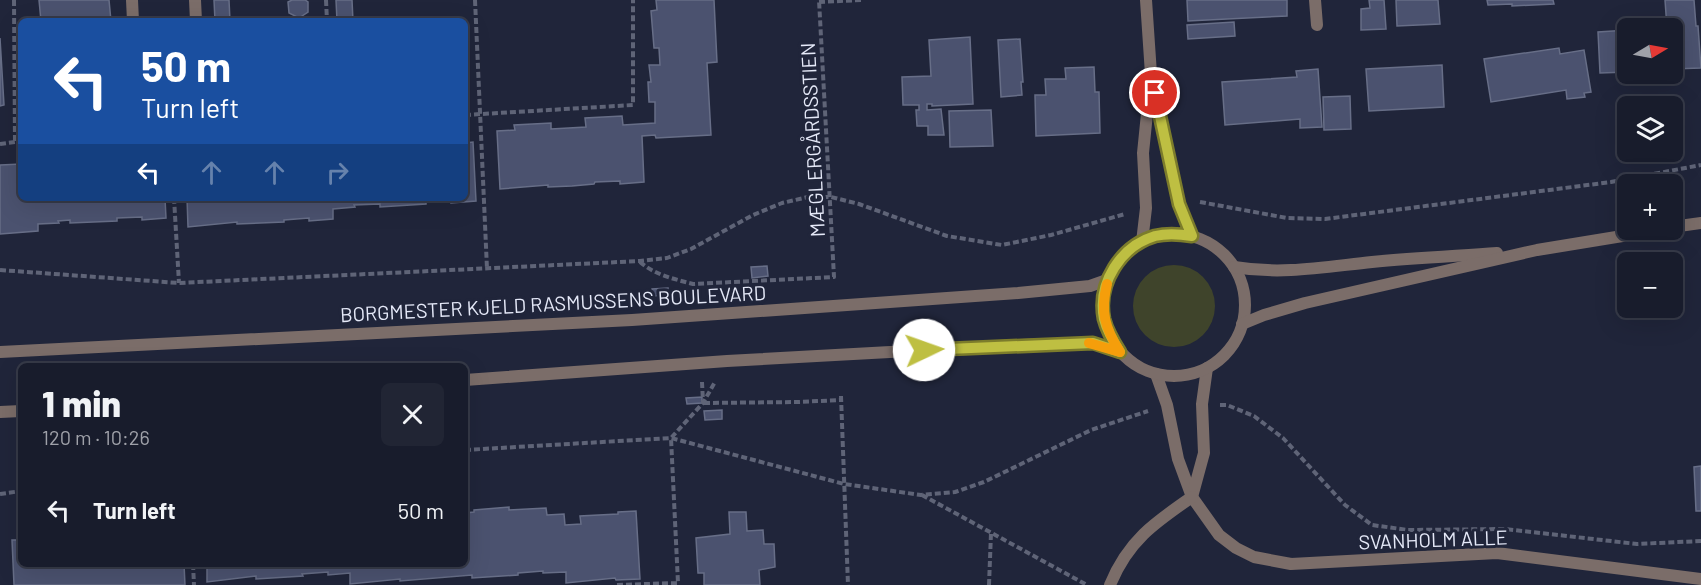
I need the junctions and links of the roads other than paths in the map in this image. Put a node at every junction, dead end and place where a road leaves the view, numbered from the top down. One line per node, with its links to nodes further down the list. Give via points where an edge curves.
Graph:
1 (132, 0): 5 (street)
2 (195, 0): 6 (street)
3 (1146, 0): 8 (street)
4 (1315, 0): 7 (street)
5 (133, 18)
6 (196, 18)
7 (1317, 25)
8 (1151, 74): 11 (street, via 1179,204); 13 (street, via 1143,153 1146,208)
9 (1701, 223): 10 (street)
10 (1683, 225)
11 (1192, 236): 13 (street, via 1166,234); 15 (street, via 1216,248)
12 (1617, 237): 14 (street)
13 (1142, 242): 16 (street, via 1121,258)
14 (1537, 250): 15 (street, via 1300,271); 17 (street, via 1305,303)
15 (1234, 267): 17 (street, via 1244,294)
16 (1107, 280): 18 (street, BORGMESTER KJELD RASMUSSENS BOULEVARD, via 1090,286 1018,293 632,320); 19 (street, via 1104,318)
17 (1242, 324): 20 (street, via 1223,357)
18 (0, 352)
19 (1120, 352): 21 (street); 22 (street, via 1093,343 1020,345)
20 (1207, 368): 21 (street, via 1174,376); 25 (street, via 1202,404 1204,453)
21 (1156, 374): 25 (street, SVANHOLM ALLE)
22 (468, 380)
23 (18, 411): 24 (street)
24 (0, 412)
25 (1192, 497): 26 (street, SVANHOLM ALLE, via 1219,535 1254,557 1273,562 1497,553); 27 (street, via 1159,519 1136,541)
26 (1701, 579)
27 (1110, 585)

